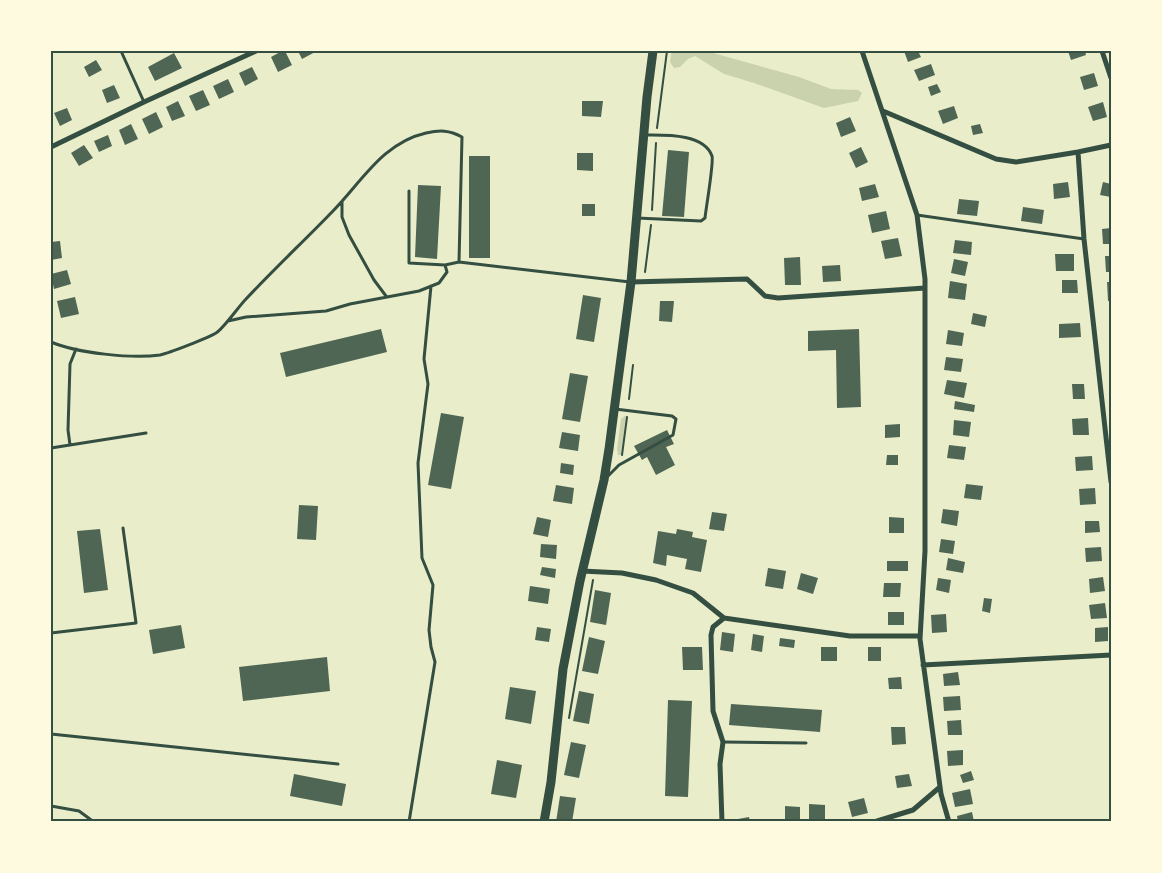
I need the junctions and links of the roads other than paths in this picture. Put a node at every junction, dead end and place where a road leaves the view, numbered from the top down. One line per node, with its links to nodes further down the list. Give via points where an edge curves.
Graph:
1 (120, 51): 7 (lane)
2 (256, 51): 7 (street)
3 (653, 51): 9 (main road)
4 (862, 51): 8 (street)
5 (1102, 51): 6 (street)
6 (1111, 78)
7 (144, 102): 11 (street)
8 (883, 112): 12 (street, via 996,159 1016,162); 15 (street)
9 (644, 135): 16 (main road); 16 (lane, via 689,138 708,148 713,157 705,218)
10 (1111, 144): 12 (street)
11 (51, 147)
12 (1078, 152): 17 (street)
13 (409, 191): 19 (lane, via 409,263)
14 (342, 200): 18 (lane, via 377,162 412,136 438,130 462,137); 23 (lane, via 342,217 349,234); 24 (lane)
15 (917, 215): 17 (lane); 22 (street)
16 (637, 218): 20 (main road)
17 (1084, 239): 32 (street)
18 (459, 262): 19 (lane); 20 (lane)
19 (445, 265): 21 (lane, via 447,272 439,283)
20 (631, 282): 22 (street, via 747,279 765,296 778,298); 27 (main road)
21 (431, 286): 23 (lane); 47 (lane, via 424,359 428,384 418,462 422,558 433,585 429,630 435,662)
22 (925, 288): 37 (street, via 925,551)
23 (386, 296): 24 (lane, via 326,311 246,317)
24 (226, 322): 26 (lane, via 217,333 160,355 98,354)
25 (51, 342): 26 (lane)
26 (76, 349): 29 (lane, via 70,364)
27 (615, 409): 31 (main road); 31 (lane, via 672,416 676,420 673,435 619,465)
28 (146, 433): 29 (lane)
29 (70, 445): 30 (lane)
30 (51, 448)
31 (604, 480): 34 (main road)
32 (1111, 482)
33 (123, 528): 36 (lane, via 136,623)
34 (582, 571): 35 (street, via 622,573 656,580 693,593); 48 (main road, via 563,669)
35 (724, 618): 37 (street, via 850,636); 41 (street, via 713,627 711,635 713,711)
36 (51, 633)
37 (920, 636): 39 (street)
38 (1111, 655): 39 (street)
39 (923, 665): 44 (street)
40 (51, 734): 43 (lane)
41 (723, 742): 42 (lane); 49 (street, via 720,764)
42 (806, 743)
43 (338, 764)
44 (940, 787): 50 (street, via 913,810); 51 (street)
45 (51, 806): 46 (lane, via 79,811)
46 (94, 822)
47 (410, 822)
48 (544, 822)
49 (722, 822)
50 (874, 822)
51 (949, 822)

